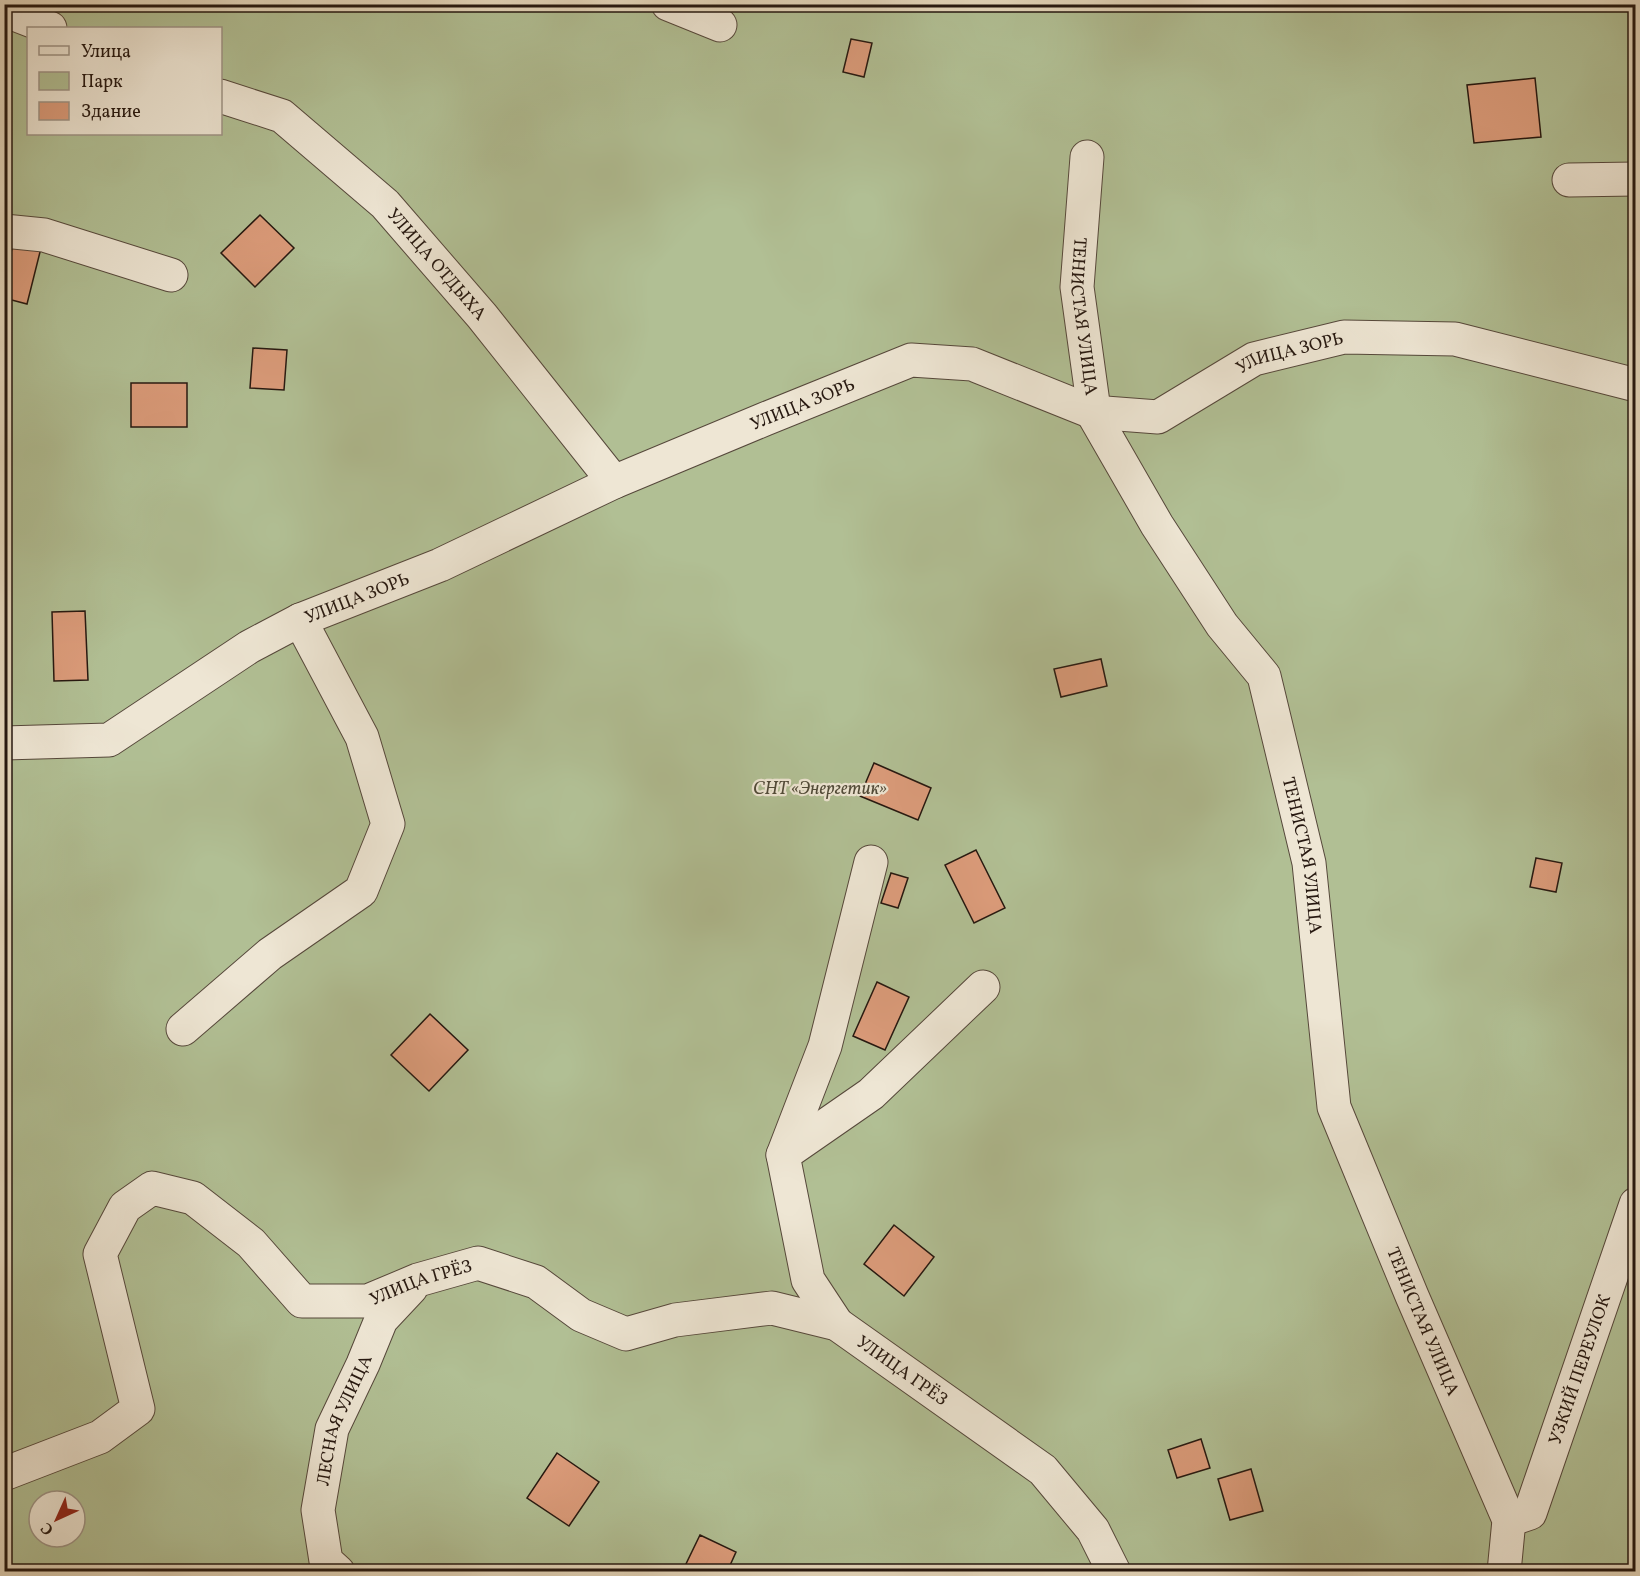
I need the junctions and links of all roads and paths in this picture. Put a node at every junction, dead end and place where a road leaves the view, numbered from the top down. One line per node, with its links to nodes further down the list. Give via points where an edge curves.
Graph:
1 (668, 4): 3 (street)
2 (4, 10): 4 (street)
3 (720, 25)
4 (47, 27)
5 (222, 97): 13 (street, УЛИЦА ОТДЫХА, via 282,116 385,204 482,316)
6 (1087, 157): 12 (street, ТЕНИСТАЯ УЛИЦА, via 1077,287)
7 (1635, 179): 8 (street)
8 (1569, 180)
9 (4, 231): 10 (street, via 44,236)
10 (171, 275)
11 (1635, 385): 12 (street, УЛИЦА ЗОРЬ, via 1455,339 1344,337 1254,359 1158,417)
12 (1092, 412): 13 (street, УЛИЦА ЗОРЬ, via 972,364 911,360); 24 (street, ТЕНИСТАЯ УЛИЦА, via 1157,525 1222,624 1264,676 1309,863 1334,1107)
13 (614, 482): 14 (street, УЛИЦА ЗОРЬ, via 440,565)
14 (300, 620): 15 (street, УЛИЦА ЗОРЬ, via 249,647 109,740); 18 (street, via 362,737 388,824 362,891 270,954)
15 (4, 743)
16 (871, 862): 19 (street, via 825,1046)
17 (983, 987): 19 (street, via 871,1094)
18 (183, 1029)
19 (783, 1155): 22 (street, via 808,1280)
20 (1635, 1204): 24 (street, УЗКИЙ ПЕРЕУЛОК, via 1530,1513)
21 (418, 1280): 22 (street, УЛИЦА ГРЁЗ, via 478,1263 536,1282 580,1315 626,1334 675,1320 772,1308); 23 (street, УЛИЦА ГРЁЗ, via 368,1300 302,1301 251,1243 193,1198 152,1188 125,1207 100,1254 138,1409 99,1437); 25 (street, ЛЕСНАЯ УЛИЦА, via 381,1320 332,1429 318,1510 326,1561)
22 (837, 1324): 26 (street, УЛИЦА ГРЁЗ, via 1043,1470 1093,1530)
23 (4, 1474)
24 (1509, 1520): 27 (street, ТЕНИСТАЯ УЛИЦА)
25 (338, 1572)
26 (1114, 1572)
27 (1504, 1572)

